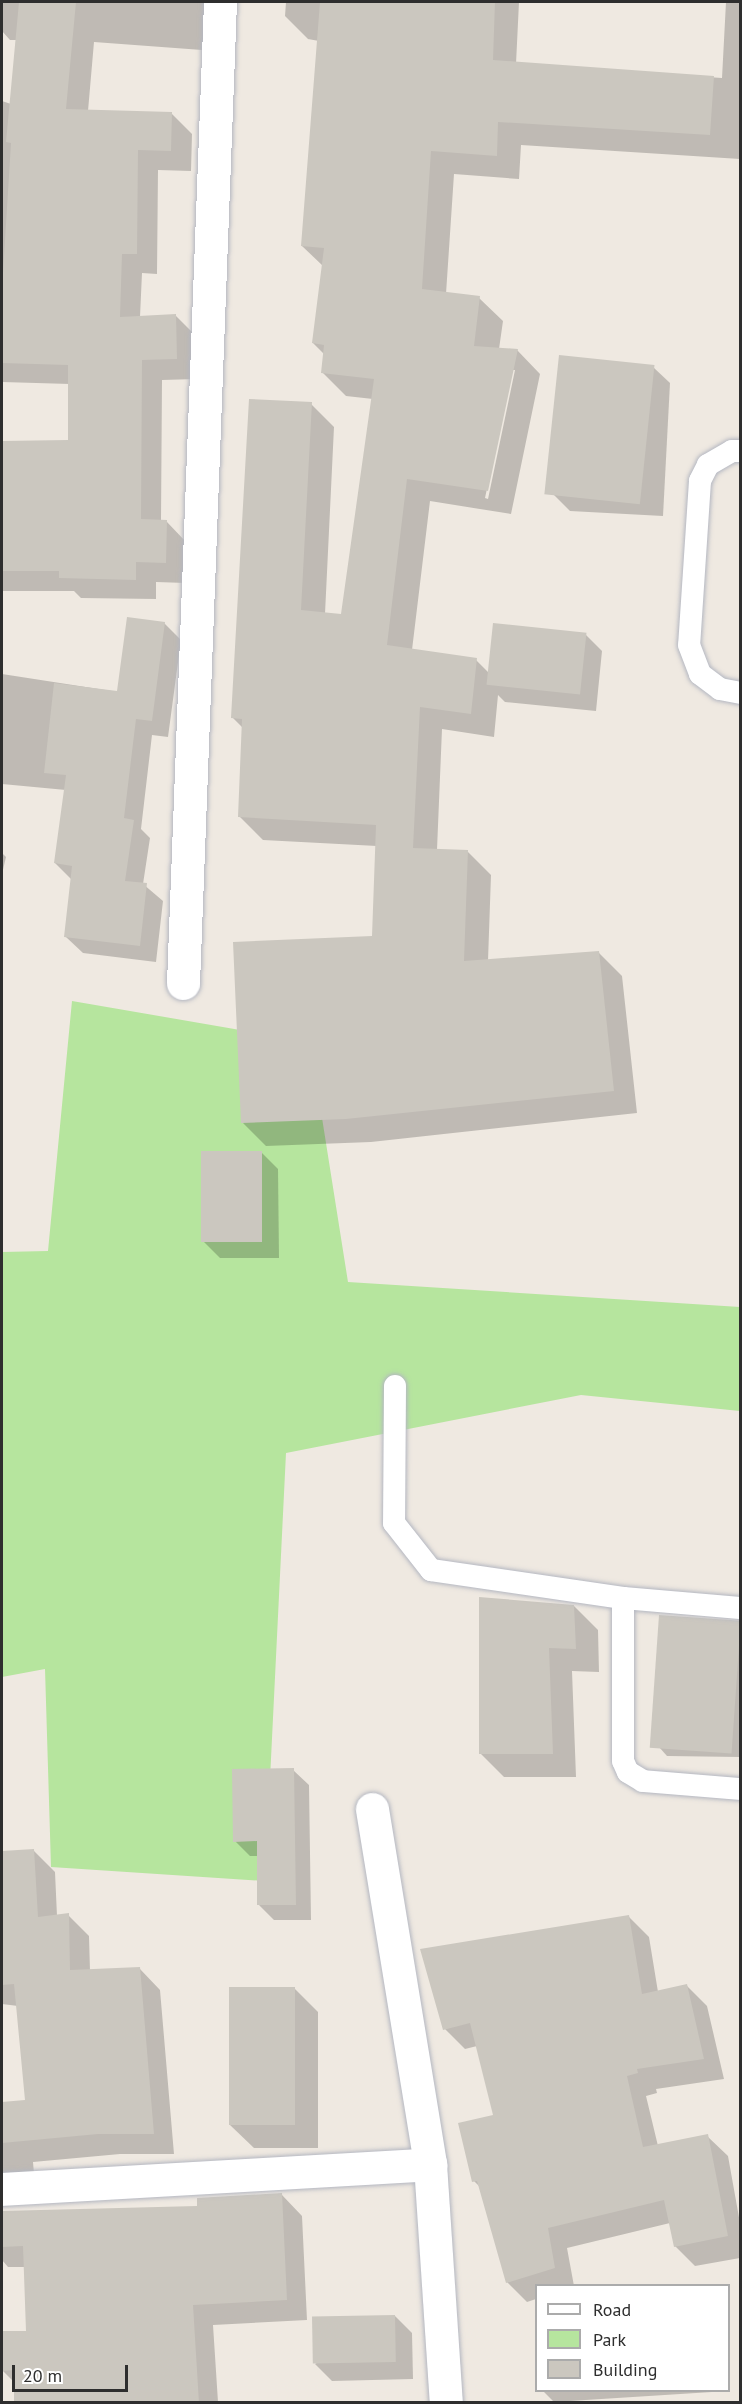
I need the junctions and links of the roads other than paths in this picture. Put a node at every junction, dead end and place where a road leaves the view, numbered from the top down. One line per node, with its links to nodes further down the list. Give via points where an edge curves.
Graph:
1 (220, 2): 4 (street)
2 (741, 451): 3 (lane, via 732,450 708,465 700,481 689,645 700,674 720,689)
3 (741, 693)
4 (183, 983)
5 (395, 1386): 6 (lane, via 394,1522 431,1570)
6 (623, 1598): 7 (lane); 8 (lane, via 623,1761 628,1772 643,1781)
7 (741, 1608)
8 (741, 1789)
9 (372, 1809): 10 (street)
10 (430, 2164): 11 (street); 12 (street)
11 (2, 2189)
12 (446, 2403)

